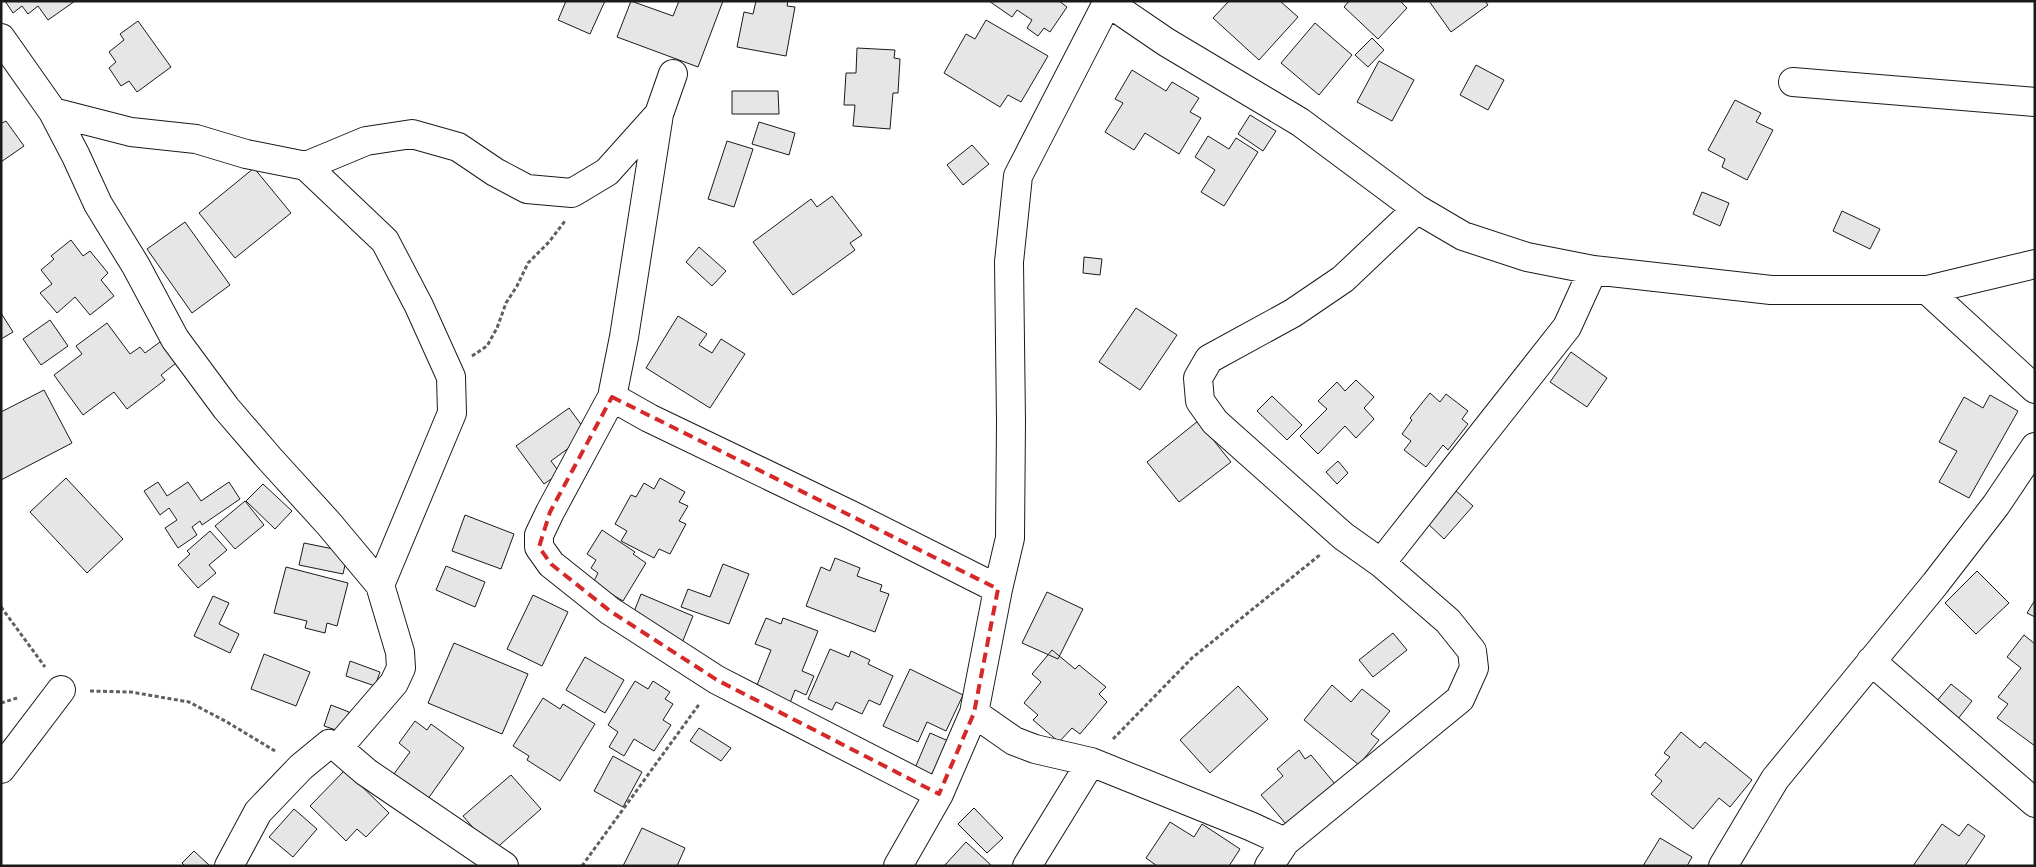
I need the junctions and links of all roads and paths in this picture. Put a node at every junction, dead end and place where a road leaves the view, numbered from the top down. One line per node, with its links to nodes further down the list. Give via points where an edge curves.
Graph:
1 (1107, 2): 10 (street, via 1166,42 1300,122); 21 (street, via 1018,176 1009,262 1010,538)
2 (1, 38): 6 (street)
3 (673, 74): 7 (street)
4 (1793, 82): 5 (street)
5 (2035, 102)
6 (53, 112): 8 (street, via 131,132 196,139 246,154); 20 (street, via 98,204 176,339 226,408)
7 (659, 114): 9 (street, via 607,172); 16 (street)
8 (306, 166): 9 (street, via 366,141 412,134 458,147 527,189); 14 (street, via 384,241 419,306)
9 (572, 193): 14 (path, via 570,215 528,263 487,346)
10 (1417, 209): 12 (street, via 1462,236 1527,257); 18 (street, via 1343,279 1293,313 1209,359 1198,378 1200,401 1215,422)
11 (2035, 264): 13 (street)
12 (1593, 270): 13 (street, via 1771,290); 19 (street, via 1567,327)
13 (1927, 290): 15 (street)
14 (451, 377): 20 (street, via 452,414)
15 (2035, 389)
16 (612, 397): 21 (street); 24 (street, via 550,512 539,535 539,546 551,564 610,611)
17 (2035, 447): 23 (street, via 1996,505)
18 (1343, 536): 19 (street); 29 (path, via 1192,658)
19 (1381, 563): 34 (street, via 1448,622 1472,651 1474,668 1460,699)
20 (380, 585): 28 (street, via 400,652 401,668 394,683)
21 (998, 589): 27 (street)
22 (1, 607): 25 (path)
23 (1871, 661): 33 (street); 41 (street, via 1775,778)
24 (716, 680): 32 (street); 37 (path)
25 (61, 690): 26 (path, via 27,694); 30 (path, via 131,692 189,702); 31 (street)
26 (1, 703)
27 (974, 713): 29 (street, via 1014,741); 32 (street)
28 (338, 748): 30 (street, via 329,744); 36 (street, via 366,772)
29 (1091, 762): 34 (street); 39 (street)
30 (301, 767): 35 (street, via 258,812)
31 (1, 769)
32 (939, 794): 38 (street)
33 (2035, 803)
34 (1284, 842): 40 (street)
35 (229, 866)
36 (504, 866)
37 (582, 866)
38 (898, 866)
39 (1026, 866)
40 (1269, 866)
41 (1723, 866)

